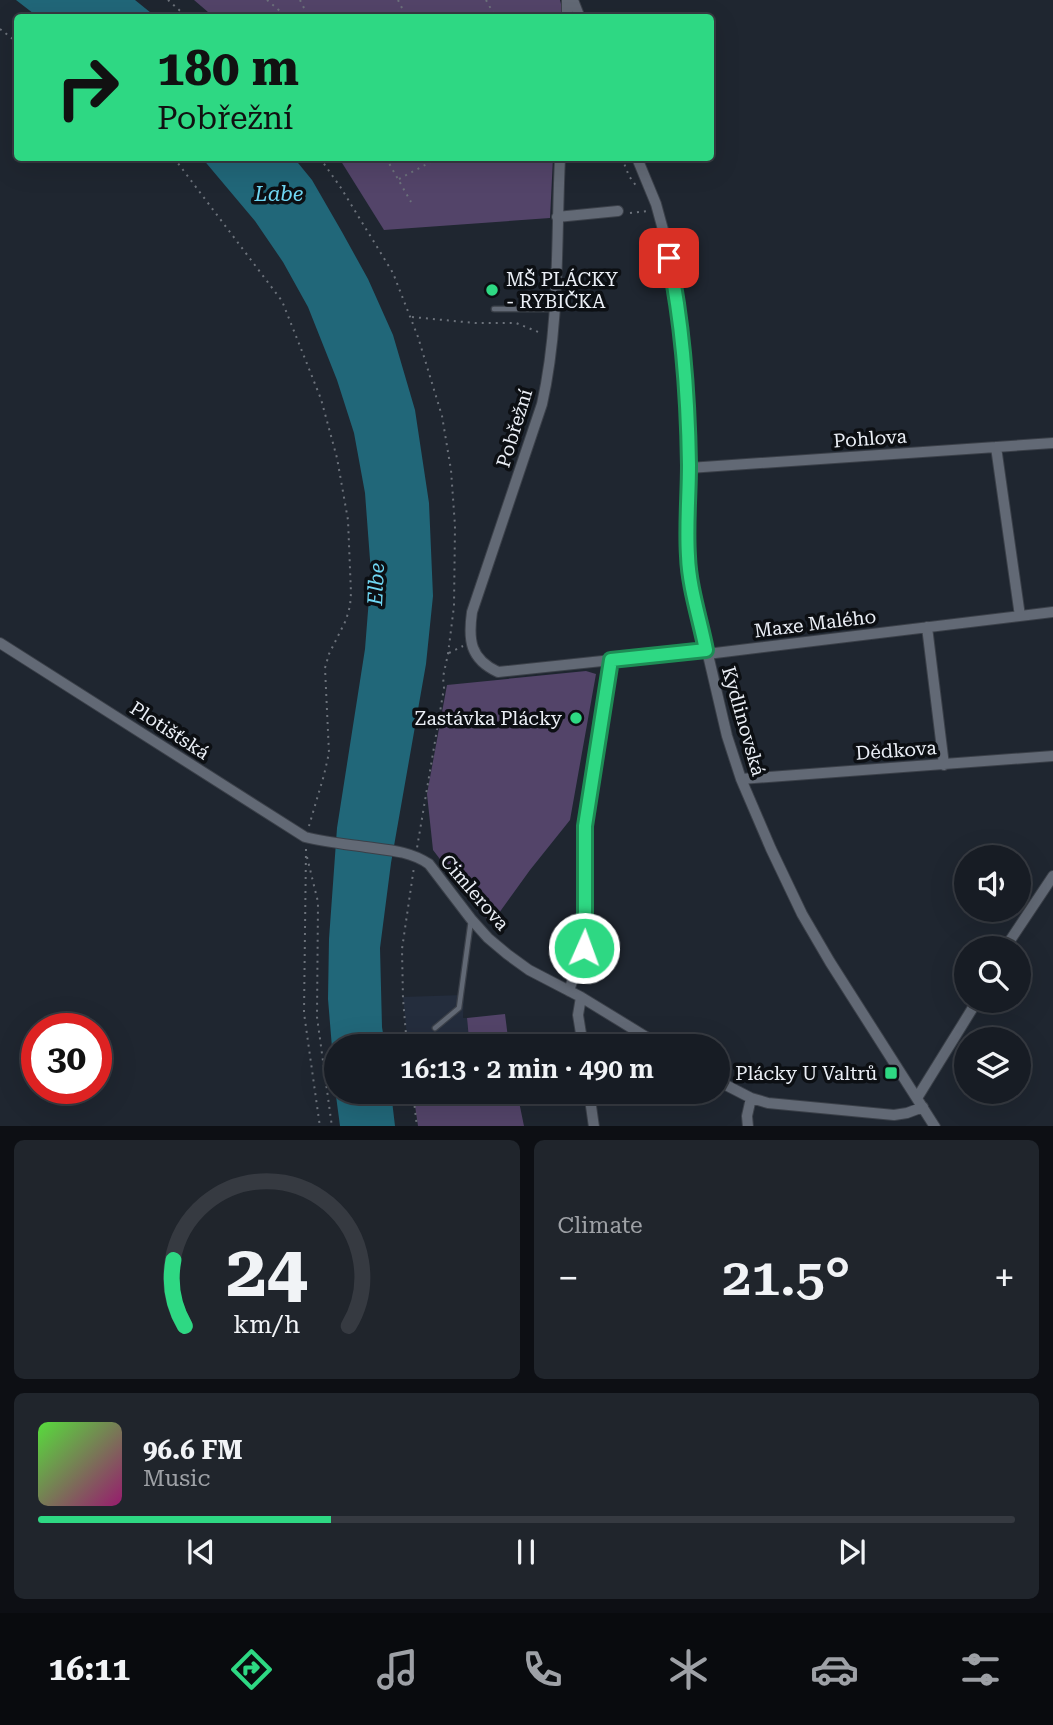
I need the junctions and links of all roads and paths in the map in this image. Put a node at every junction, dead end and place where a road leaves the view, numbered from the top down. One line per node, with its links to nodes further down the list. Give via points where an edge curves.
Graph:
1 (168, 0): 3 (path)
2 (267, 0): 4 (path)
3 (184, 14)
4 (283, 14)
5 (0, 29): 6 (path)
6 (14, 40)
7 (176, 161): 38 (path, via 282,301 321,399 337,458 348,520 350,606 325,668 329,753)
8 (322, 161): 22 (path, via 387,262)
9 (388, 161): 14 (path)
10 (432, 161): 14 (path)
11 (560, 161): 19 (street, Pobřežní)
12 (623, 161): 15 (path)
13 (638, 161): 26 (street, Kydlinovská, via 656,204 673,279 687,395)
14 (398, 179): 16 (path)
15 (637, 187)
16 (411, 202)
17 (618, 211): 18 (path); 19 (street)
18 (648, 211)
19 (557, 217): 21 (street, Pobřežní)
20 (494, 309): 21 (lane)
21 (555, 309): 23 (street, Pobřežní)
22 (411, 317): 23 (path, via 516,323); 33 (path, via 442,416 451,470 454,606)
23 (553, 335): 30 (street, Pobřežní, via 542,404 472,612)
24 (1053, 443): 25 (street, Pohlova)
25 (996, 447): 26 (street, Pohlova); 28 (street)
26 (689, 468): 32 (street, Kydlinovská, via 690,578)
27 (1053, 612): 28 (street, Maxe Malého)
28 (1020, 616): 29 (street, Maxe Malého)
29 (927, 627): 32 (street, Maxe Malého); 36 (street)
30 (471, 642): 33 (path); 34 (street, via 480,660 498,671)
31 (0, 643): 38 (street, Plotišťská)
32 (707, 652): 34 (street); 37 (street, Kydlinovská)
33 (448, 654): 40 (path)
34 (611, 660): 44 (street, via 585,826 585,941)
35 (1053, 756): 36 (street, Dědkova)
36 (944, 765): 37 (street, Dědkova)
37 (741, 779): 53 (street, Kydlinovská, via 803,914)
38 (306, 837): 39 (street, Plotišťská)
39 (323, 841): 40 (street, Cimlerova)
40 (415, 857): 42 (street, Cimlerova, via 429,864); 48 (path, via 402,949)
41 (1053, 876): 43 (street)
42 (471, 919): 44 (street, Cimlerova, via 507,954); 47 (lane, via 459,1008)
43 (1013, 936)
44 (569, 991): 45 (street, Cimlerova)
45 (581, 998): 49 (street); 50 (street, Cimlerova)
46 (970, 1013): 53 (street)
47 (435, 1028)
48 (406, 1034)
49 (581, 1034)
50 (641, 1034)
51 (730, 1087): 52 (street)
52 (751, 1098): 56 (street, via 792,1107 894,1115); 61 (street)
53 (917, 1098): 56 (street, Kydlinovská)
54 (414, 1104): 59 (path)
55 (591, 1104): 60 (street)
56 (923, 1107): 62 (street, Kydlinovská)
57 (320, 1126): 58 (path, via 304,1013 306,851 318,902 317,1017)
58 (332, 1126)
59 (417, 1126)
60 (594, 1126)
61 (748, 1126)
62 (934, 1126)

